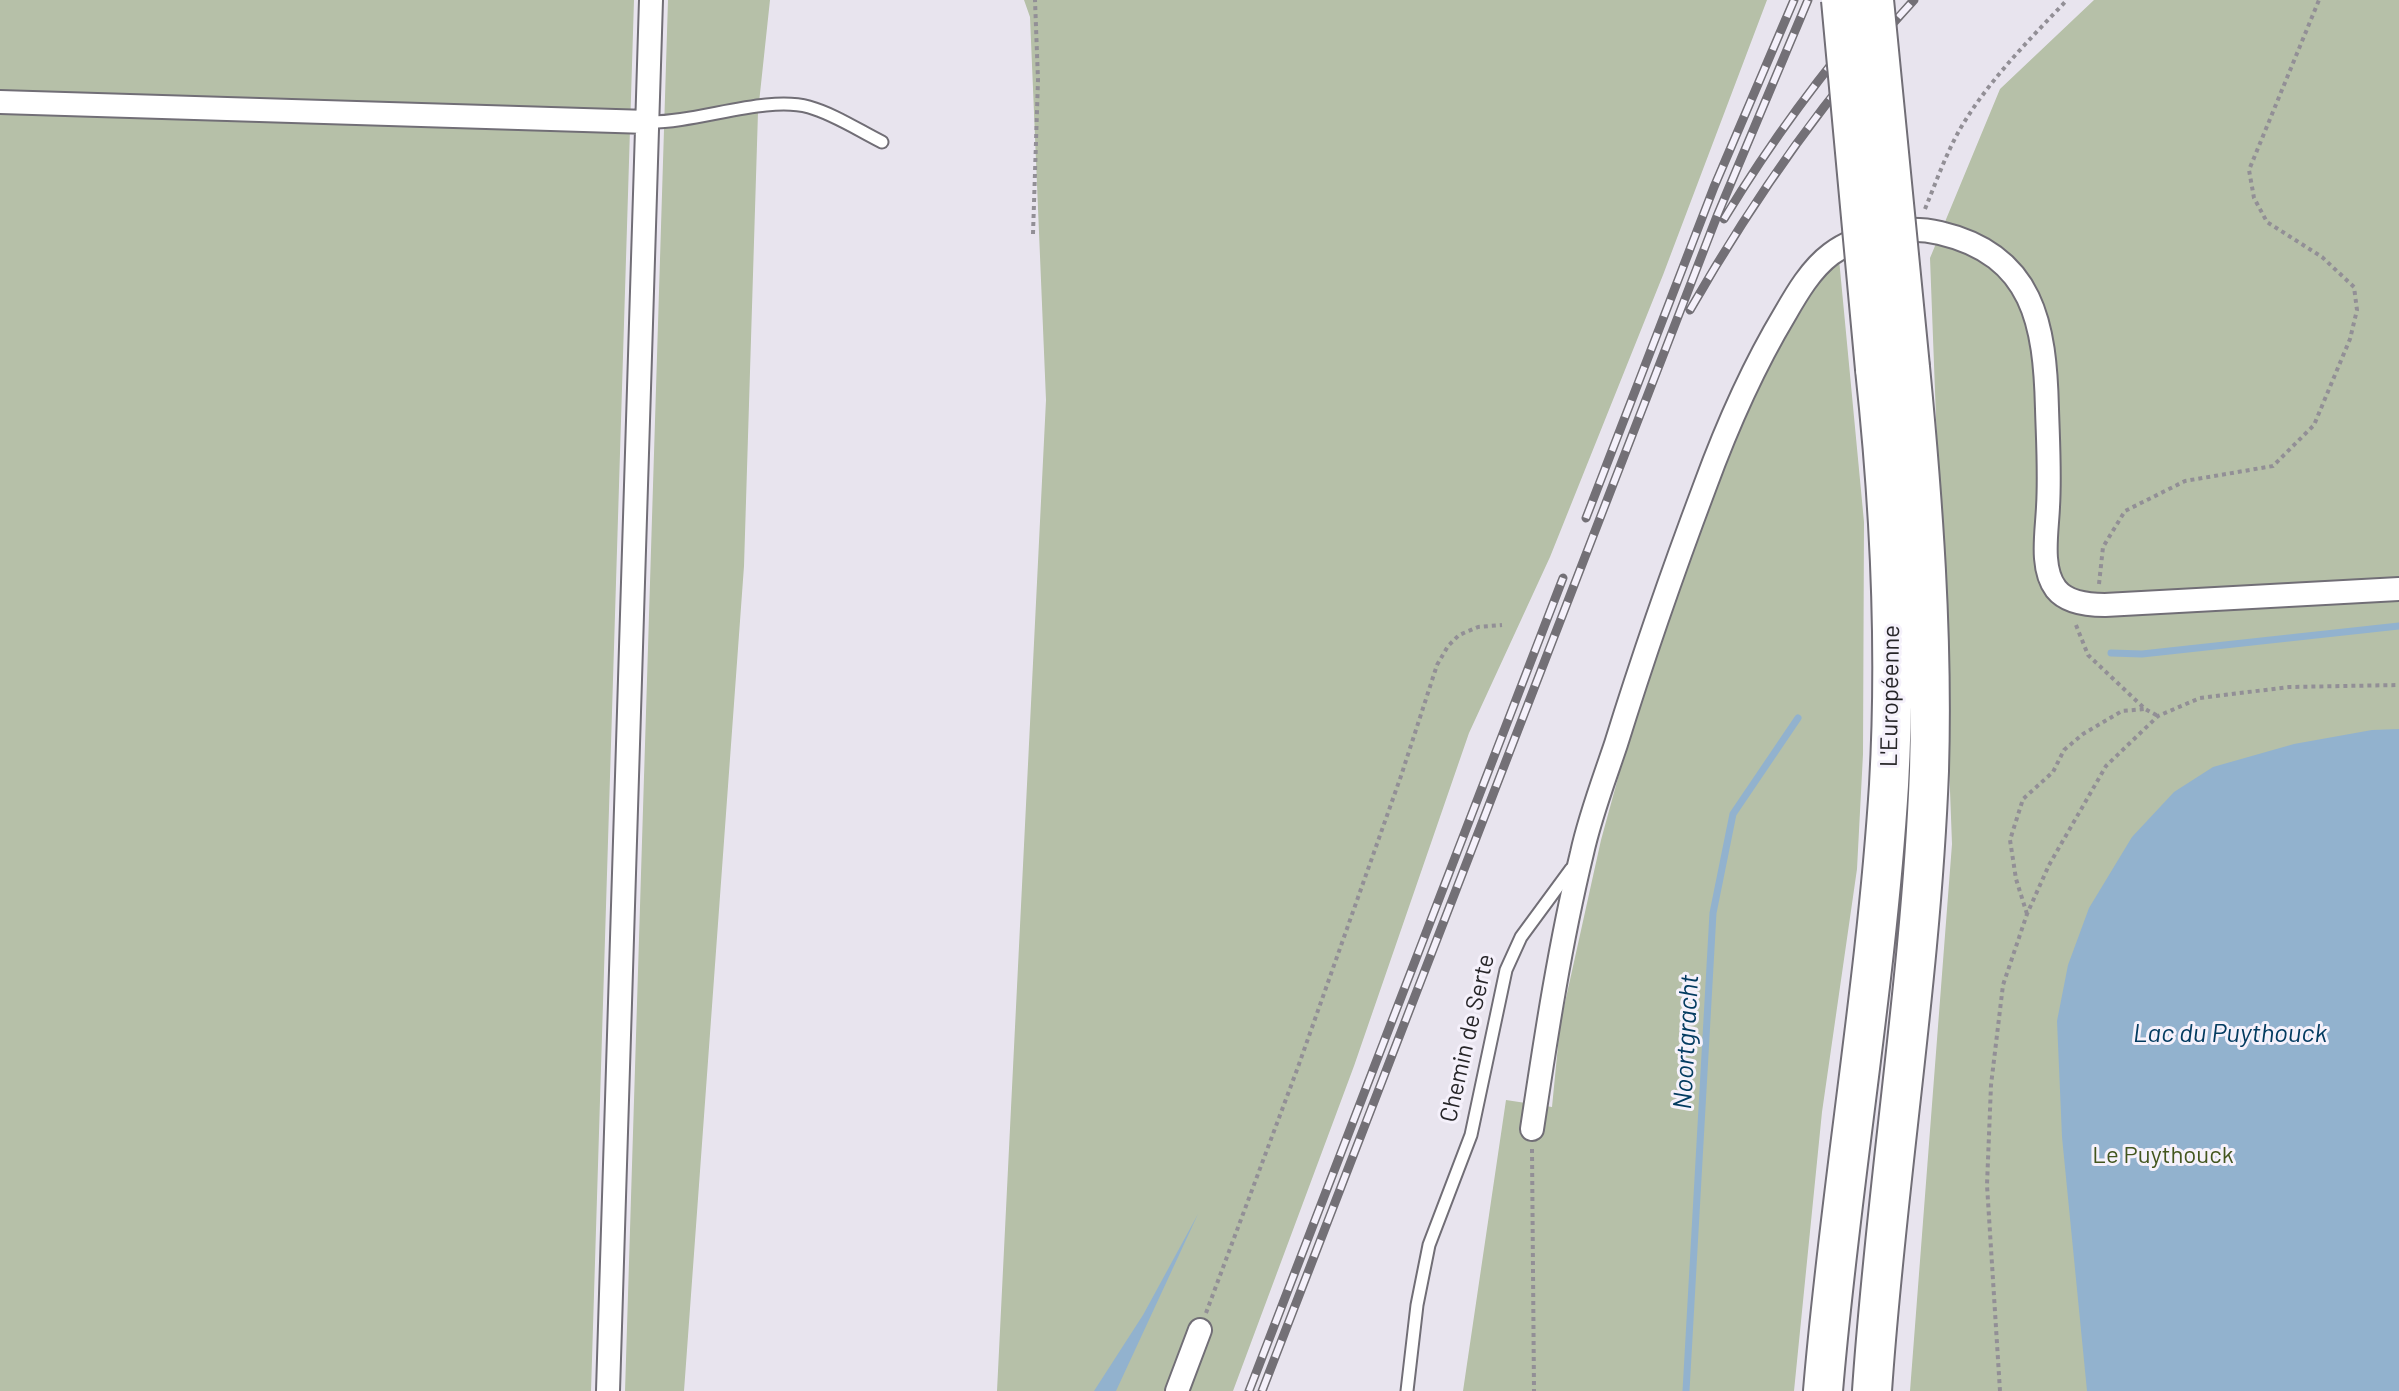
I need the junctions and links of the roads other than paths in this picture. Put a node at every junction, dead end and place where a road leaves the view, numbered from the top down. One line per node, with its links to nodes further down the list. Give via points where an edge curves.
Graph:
1 (651, 0): 5 (street)
2 (1841, 0): 7 (highway, L'Européenne, bridge)
3 (1874, 0): 7 (highway, L'Européenne, bridge)
4 (0, 102): 5 (street)
5 (648, 122): 6 (lane, via 800,105); 12 (street)
6 (882, 142)
7 (1893, 368): 15 (highway, L'Européenne, via 1888,496 1890,762 1873,963); 16 (highway, L'Européenne, via 1926,577 1929,770)
8 (2399, 589): 9 (street, Chemin de Serte, via 2091,605 2064,597 2047,567 2046,375 2034,306 2013,273 1988,253 1949,235 1916,229 1875,235 1825,259 1799,291 1736,405 1653,623)
9 (1583, 849): 10 (street, via 1551,999); 14 (lane, Chemin de Serte, via 1521,937 1506,970 1471,1135 1429,1245)
10 (1532, 1129)
11 (1200, 1330): 13 (street)
12 (608, 1391)
13 (1177, 1391)
14 (1407, 1391)
15 (1823, 1391)
16 (1872, 1391)

